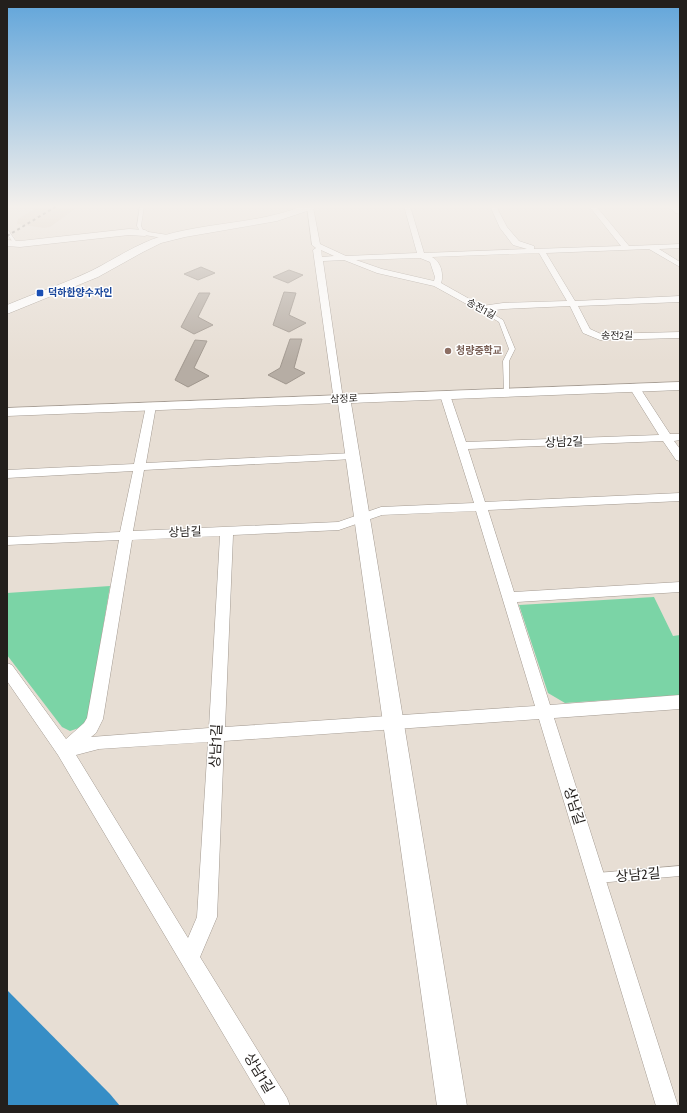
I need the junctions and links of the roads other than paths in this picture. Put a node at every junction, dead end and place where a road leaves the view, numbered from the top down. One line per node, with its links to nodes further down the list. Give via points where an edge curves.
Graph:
1 (121, 258): 12 (main road, via 85,278)
2 (344, 258): 6 (street); 8 (street, 송전1길, via 380,271)
3 (427, 258): 8 (street, via 434,261 439,277)
4 (545, 258): 10 (street, 송전2길)
5 (667, 258): 7 (street)
6 (319, 259): 18 (street)
7 (680, 266)
8 (437, 284): 11 (street, 송전1길)
9 (680, 299): 10 (street)
10 (572, 302): 11 (street); 13 (street, 송전2길, via 586,330 600,337)
11 (481, 309): 16 (lane, 송전1길, via 501,321 512,349 506,360)
12 (7, 310)
13 (680, 335)
14 (680, 386): 15 (street, 삼정로)
15 (634, 387): 16 (street, 삼정로); 22 (street)
16 (507, 392): 17 (street, 삼정로)
17 (445, 395): 18 (street, 삼정로); 23 (street, 상남길)
18 (341, 399): 19 (street, 삼정로); 24 (street)
19 (151, 406): 20 (street, 삼정로); 26 (street)
20 (7, 412)
21 (680, 437): 22 (street, 상남2길)
22 (667, 438): 23 (street, 상남2길); 25 (street)
23 (462, 446): 29 (street, 상남길)
24 (353, 456): 26 (street); 30 (street)
25 (680, 458)
26 (139, 467): 27 (street); 32 (street)
27 (7, 474)
28 (680, 497): 29 (street)
29 (482, 506): 30 (street, 상남길, via 381,511); 35 (street, 상남길)
30 (363, 519): 31 (street, 상남길, via 339,526); 39 (street)
31 (227, 531): 32 (street, 상남길); 40 (street, 상남1길)
32 (126, 535): 33 (street, 상남길); 41 (street, via 95,719 90,728)
33 (7, 541)
34 (680, 587): 35 (street)
35 (509, 597): 38 (street, 상남길)
36 (7, 669): 41 (street, 상남1길)
37 (680, 702): 38 (street)
38 (544, 712): 39 (street); 43 (street, 상남길)
39 (394, 723): 40 (street); 46 (street)
40 (217, 735): 41 (street, via 99,742); 44 (street, 상남1길, via 207,917)
41 (64, 750): 44 (street, 상남1길)
42 (680, 871): 43 (lane, 상남2길)
43 (596, 878): 47 (street, 상남길)
44 (189, 959): 45 (street, 상남1길)
45 (279, 1106)
46 (452, 1106)
47 (667, 1106)

